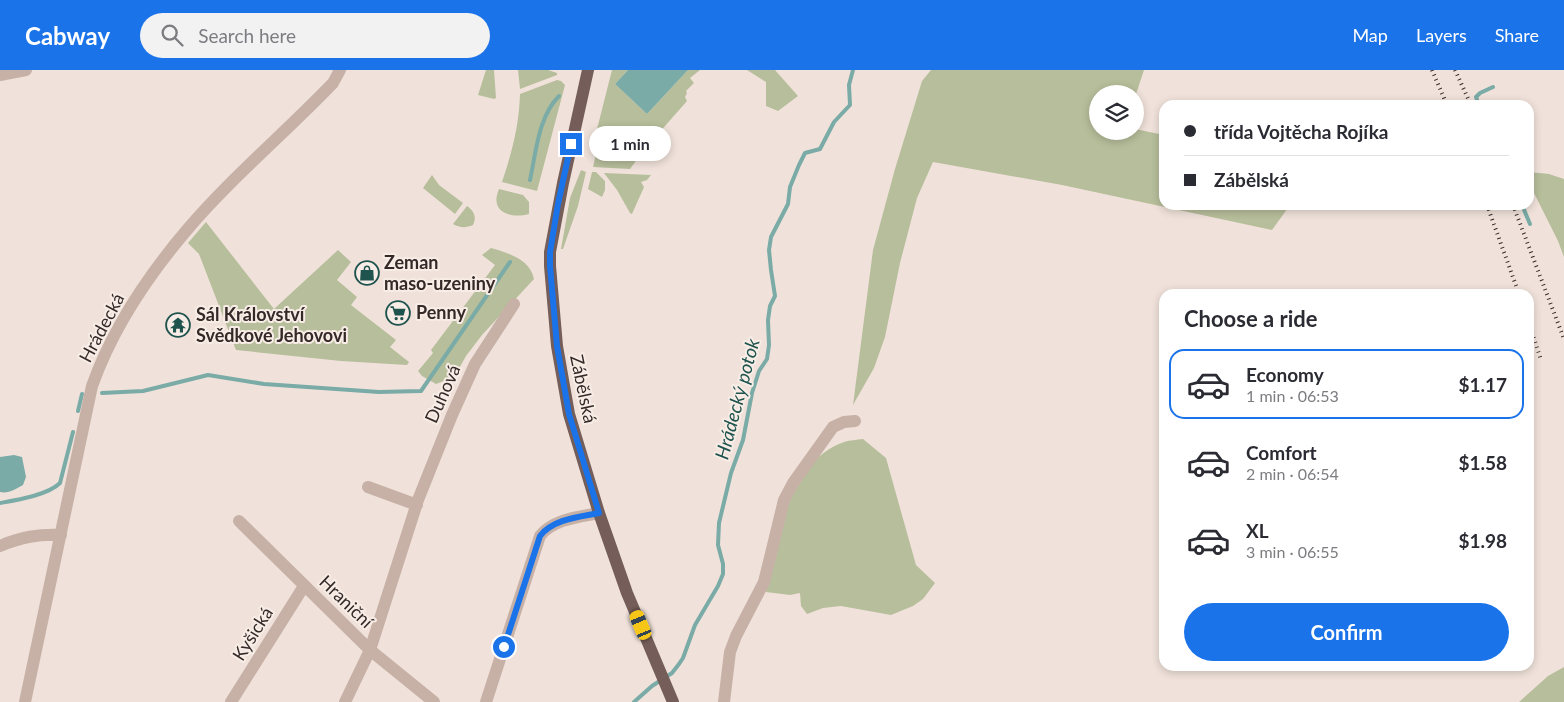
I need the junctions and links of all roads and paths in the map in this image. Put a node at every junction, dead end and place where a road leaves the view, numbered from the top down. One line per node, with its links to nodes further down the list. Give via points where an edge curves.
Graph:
1 (26, 70): 4 (street)
2 (340, 70): 11 (street, Hrádecká, via 333,83 186,230 120,325 102,358 92,386)
3 (588, 70): 9 (main road, Zábělská, via 562,183 550,266 557,346 569,414)
4 (0, 74)
5 (514, 304): 8 (street, Duhová, via 475,364)
6 (855, 421): 21 (street, via 833,427 784,500 764,582 730,652)
7 (368, 487): 8 (street)
8 (416, 504): 14 (street, Duhová)
9 (599, 513): 19 (street, via 563,521 546,528 540,536); 20 (main road, Zábělská, via 628,594)
10 (239, 521): 13 (street, Hraniční)
11 (61, 535): 12 (street, via 37,534); 15 (street, Hrádecká)
12 (0, 546)
13 (304, 586): 14 (street, Hraniční); 16 (street, Kyšická)
14 (370, 650): 17 (street, Duhová); 18 (street, Hraniční)
15 (25, 702)
16 (231, 702)
17 (345, 702)
18 (434, 702)
19 (486, 702)
20 (673, 702)
21 (724, 702)

